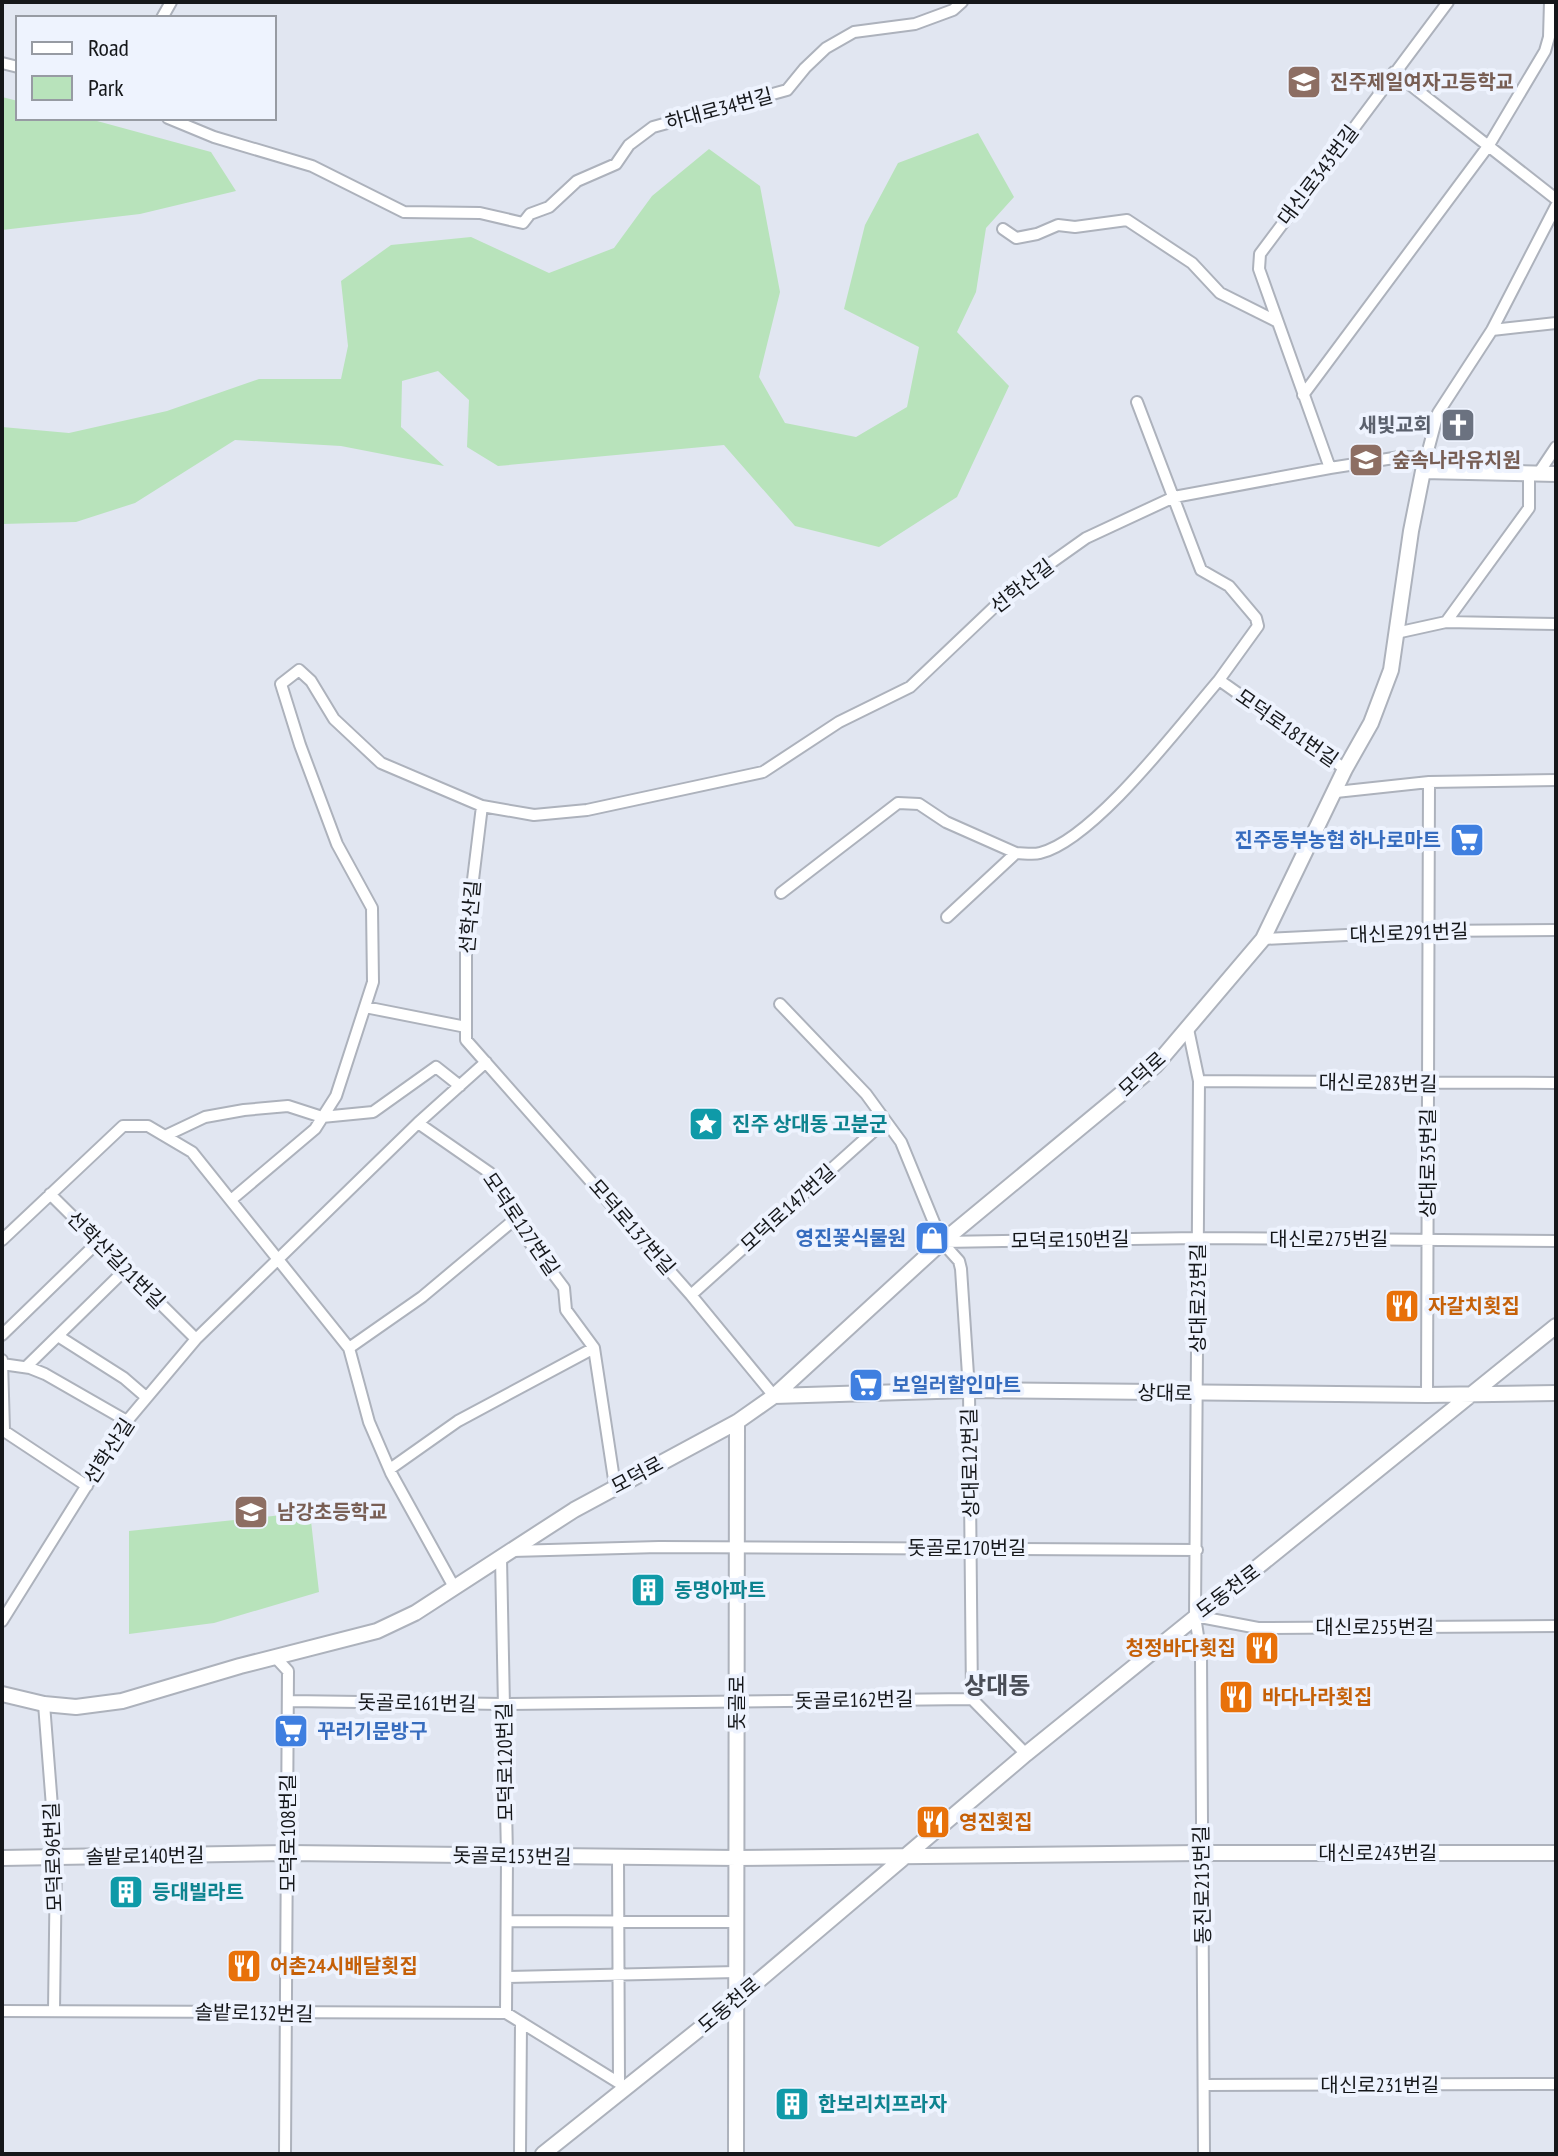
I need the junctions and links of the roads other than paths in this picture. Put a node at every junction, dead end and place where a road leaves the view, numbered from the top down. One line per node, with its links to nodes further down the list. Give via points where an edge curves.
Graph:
1 (962, 2): 5 (street, 하대로34번길, via 915,24 854,32 826,48 787,90 653,127 629,145 616,164 577,181 523,223 480,213 404,212 312,166)
2 (1448, 2): 4 (street, 대신로343번길)
3 (1550, 2): 6 (street, via 1545,51)
4 (1394, 72): 6 (street); 10 (street, 대신로343번길, via 1260,254 1259,269)
5 (173, 120)
6 (1489, 145): 7 (street); 13 (street)
7 (1556, 199)
8 (1556, 206): 12 (street)
9 (1003, 229): 10 (street, via 1016,238 1058,225 1127,220 1192,263 1220,293)
10 (1276, 321): 13 (street, 대신로343번길)
11 (1556, 323): 12 (street)
12 (1492, 330): 16 (street, via 1438,413)
13 (1303, 395): 17 (street, 대신로343번길)
14 (1137, 402): 20 (street)
15 (1556, 447): 18 (street)
16 (1425, 464): 17 (street, 선학산길, via 1400,457); 18 (street); 23 (street, 모덕로)
17 (1330, 468): 20 (street, 선학산길)
18 (1534, 474): 19 (street); 21 (street, via 1529,508)
19 (1556, 474)
20 (1174, 497): 24 (street, 모덕로181번길, via 1201,570 1229,586 1258,626); 29 (street, 선학산길, via 1086,538 1010,592 910,687 839,722 763,772 587,810 534,815)
21 (1446, 622): 22 (street); 23 (street)
22 (1556, 624)
23 (1396, 633): 25 (street, 모덕로, via 1391,670 1371,723)
24 (1219, 680): 25 (street, 모덕로181번길); 30 (street, via 1117,797 1070,839 1039,854)
25 (1345, 769): 28 (street, 모덕로)
26 (1556, 780): 27 (street)
27 (1429, 782): 28 (street); 34 (street, 상대로35번길)
28 (1336, 792): 35 (street, 모덕로)
29 (482, 806): 37 (street, via 381,763 334,719 299,670 281,684 337,844 372,908 373,982); 38 (street, 선학산길, via 466,937)
30 (1016, 853): 31 (street, via 919,804 898,803); 32 (street)
31 (781, 893)
32 (947, 917)
33 (1556, 930): 34 (street, 대신로291번길)
34 (1428, 931): 35 (street, 대신로291번길); 43 (street, 상대로35번길)
35 (1263, 939): 39 (street, 모덕로)
36 (780, 1004): 46 (street)
37 (365, 1007): 38 (street); 45 (street, via 336,1096)
38 (466, 1027): 40 (street, 선학산길, via 466,1040)
39 (1188, 1029): 41 (street, 상대로23번길); 57 (street, 모덕로, via 1156,1065)
40 (486, 1062): 44 (street, 선학산길); 60 (street, 모덕로137번길)
41 (1199, 1081): 43 (street, 대신로283번길); 52 (street, 상대로23번길)
42 (1556, 1083): 43 (street, 대신로283번길)
43 (1428, 1084): 54 (street, 상대로35번길)
44 (460, 1086): 45 (street, via 436,1067 373,1112); 47 (street, 선학산길)
45 (322, 1117): 48 (street, via 288,1106 244,1110 205,1117); 50 (street, via 315,1129)
46 (885, 1121): 57 (street, via 901,1142); 60 (street, 모덕로147번길)
47 (418, 1123): 51 (street, 모덕로127번길, via 490,1173); 58 (street, 선학산길)
48 (167, 1135): 49 (street, via 148,1126 123,1126); 50 (street, via 192,1152)
49 (50, 1194): 53 (street, 선학산길21번길); 56 (street, 선학산길21번길)
50 (231, 1200): 58 (street)
51 (514, 1220): 65 (street, via 422,1297); 66 (street, 모덕로127번길, via 564,1288 566,1310)
52 (1198, 1238): 54 (street, 대신로275번길); 57 (street, 모덕로150번길); 70 (street, 상대로23번길)
53 (2, 1240)
54 (1427, 1240): 55 (street, 대신로275번길); 73 (street, 상대로35번길)
55 (1556, 1241)
56 (98, 1242): 59 (street, 선학산길21번길); 62 (street)
57 (942, 1242): 69 (street, 상대로12번길, via 961,1269); 74 (street, 모덕로)
58 (278, 1258): 64 (street, 선학산길); 65 (street)
59 (126, 1269): 63 (street); 64 (street, 선학산길21번길)
60 (691, 1295): 74 (street, 모덕로137번길)
61 (1556, 1326): 71 (street, 도동천로)
62 (2, 1335)
63 (58, 1336): 68 (street); 75 (street)
64 (196, 1339): 75 (street, 선학산길)
65 (349, 1348): 79 (street, via 369,1422)
66 (594, 1348): 79 (street, via 458,1421); 81 (street, 모덕로127번길)
67 (2, 1362): 68 (street); 78 (street)
68 (26, 1367): 76 (street)
69 (969, 1390): 70 (street, 상대로); 74 (street, 상대로); 83 (street, 상대로12번길)
70 (1198, 1393): 73 (street, 상대로); 84 (street, 상대로23번길)
71 (1476, 1393): 72 (street, 상대로); 73 (street, 상대로); 87 (street, 도동천로)
72 (1556, 1393)
73 (1427, 1395)
74 (774, 1396): 77 (street, 모덕로)
75 (146, 1397): 76 (street, 선학산길)
76 (127, 1421): 80 (street, 선학산길)
77 (737, 1422): 81 (street, 모덕로); 82 (street, 돗골로)
78 (3, 1437): 80 (street)
79 (390, 1469): 86 (street)
80 (87, 1486): 88 (street, 선학산길)
81 (615, 1486): 85 (street, 모덕로)
82 (737, 1547): 83 (street, 돗골로170번길); 85 (street); 94 (street, 돗골로)
83 (971, 1548): 84 (street, 돗골로170번길); 92 (street, 상대로12번길)
84 (1197, 1550): 87 (street, 상대로23번길)
85 (506, 1554): 86 (street, 모덕로); 96 (street, 모덕로120번길)
86 (454, 1587): 90 (street, 모덕로, via 377,1631)
87 (1195, 1616): 89 (street, 대신로255번길, via 1258,1628); 97 (street, 도동천로); 99 (street, 동진로215번길, via 1201,1656)
88 (2, 1621)
89 (1556, 1626)
90 (276, 1658): 93 (street, 모덕로108번길, via 288,1671); 95 (street, 모덕로, via 122,1701 76,1707)
91 (2, 1694): 95 (street, 모덕로)
92 (972, 1699): 94 (street, 돗골로162번길); 97 (street)
93 (289, 1701): 96 (street, 돗골로161번길); 98 (street, 모덕로108번길)
94 (737, 1702): 96 (street, 돗골로161번길); 106 (street, 돗골로)
95 (44, 1704): 105 (street, 모덕로96번길)
96 (504, 1704): 101 (street, 모덕로120번길)
97 (1026, 1754): 103 (street, 도동천로)
98 (288, 1853): 101 (street, 돗골로153번길); 105 (street, 솔밭로140번길); 116 (street, 모덕로108번길)
99 (1201, 1853): 100 (street, 대신로243번길); 103 (street); 121 (street, 동진로215번길)
100 (1556, 1853)
101 (507, 1856): 102 (street, 돗골로153번길); 107 (street, 모덕로120번길)
102 (618, 1857): 106 (street, 돗골로153번길); 108 (street)
103 (902, 1857): 106 (street); 113 (street, 도동천로)
104 (2, 1858): 105 (street, 솔밭로140번길)
105 (56, 1858): 114 (street, 모덕로96번길)
106 (737, 1858): 109 (street, 돗골로)
107 (507, 1921): 108 (street); 112 (street, 모덕로120번길)
108 (619, 1922): 109 (street); 111 (street)
109 (737, 1922): 110 (street, 돗골로)
110 (737, 1972): 111 (street); 113 (street, 돗골로)
111 (619, 1976): 112 (street); 120 (street)
112 (507, 1977): 117 (street, 모덕로120번길)
113 (737, 1999): 120 (street, 도동천로); 125 (street, 돗골로)
114 (54, 2010): 115 (street, 솔밭로132번길); 116 (street, 솔밭로132번길)
115 (2, 2011)
116 (287, 2013): 117 (street, 솔밭로132번길); 122 (street, 모덕로108번길)
117 (506, 2013): 118 (street)
118 (521, 2022): 120 (street); 123 (street)
119 (1556, 2084): 121 (street, 대신로231번길)
120 (623, 2085): 124 (street, 도동천로)
121 (1205, 2085): 126 (street, 동진로215번길)
122 (285, 2154)
123 (520, 2154)
124 (543, 2154)
125 (736, 2154)
126 (1204, 2154)

